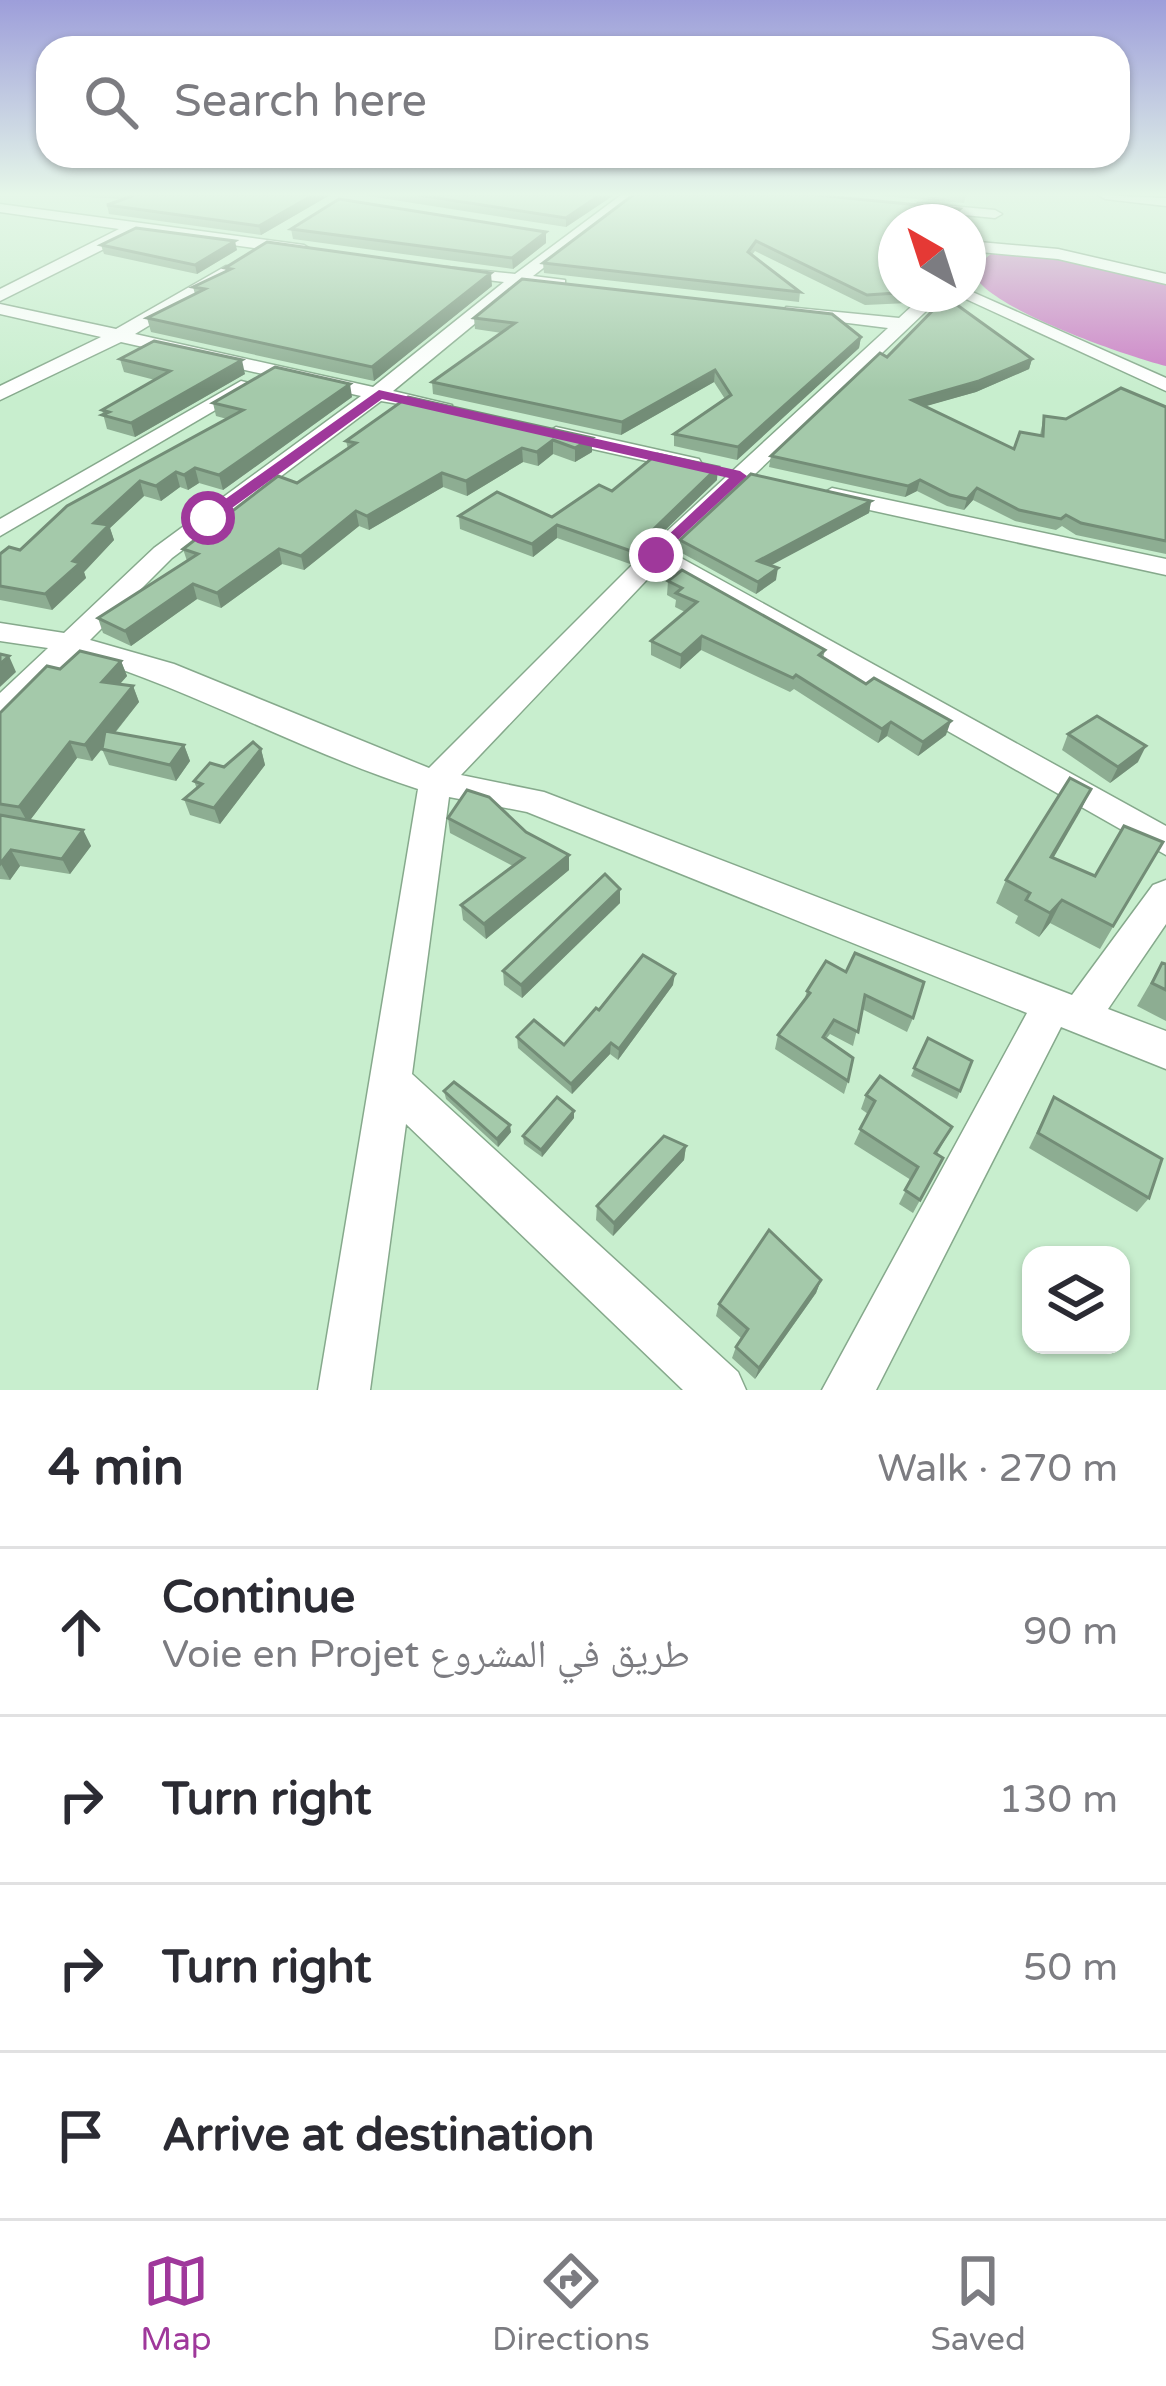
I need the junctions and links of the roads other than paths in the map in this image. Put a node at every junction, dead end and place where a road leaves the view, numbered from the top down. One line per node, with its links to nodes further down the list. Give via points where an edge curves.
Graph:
1 (71, 260): 9 (street)
2 (244, 260): 15 (street)
3 (538, 260): 7 (street)
4 (1083, 260): 6 (street)
5 (429, 267): 7 (street)
6 (1166, 279)
7 (520, 280): 8 (street); 19 (street)
8 (589, 288)
9 (0, 296)
10 (986, 304): 17 (street)
11 (770, 308): 14 (street)
12 (0, 309): 15 (street)
13 (917, 312): 14 (street)
14 (905, 324): 22 (street)
15 (120, 335): 16 (street); 18 (street)
16 (274, 370): 19 (street); 24 (street)
17 (1166, 385)
18 (0, 394)
19 (379, 394): 20 (street); 28 (street, via 163,553)
20 (470, 415)
21 (537, 430): 22 (street)
22 (751, 478): 25 (street)
23 (809, 490): 26 (street)
24 (0, 530)
25 (656, 555): 30 (street); 31 (street)
26 (1166, 567)
27 (0, 632): 28 (street)
28 (67, 642): 29 (street); 30 (street, via 164,671)
29 (0, 711)
30 (434, 782): 33 (street, via 532,802); 35 (street)
31 (1166, 842)
32 (1166, 896): 33 (street)
33 (1067, 1009): 34 (street); 38 (street)
34 (1166, 1050)
35 (390, 1081): 36 (street); 37 (street)
36 (344, 1390)
37 (719, 1390)
38 (848, 1390)

